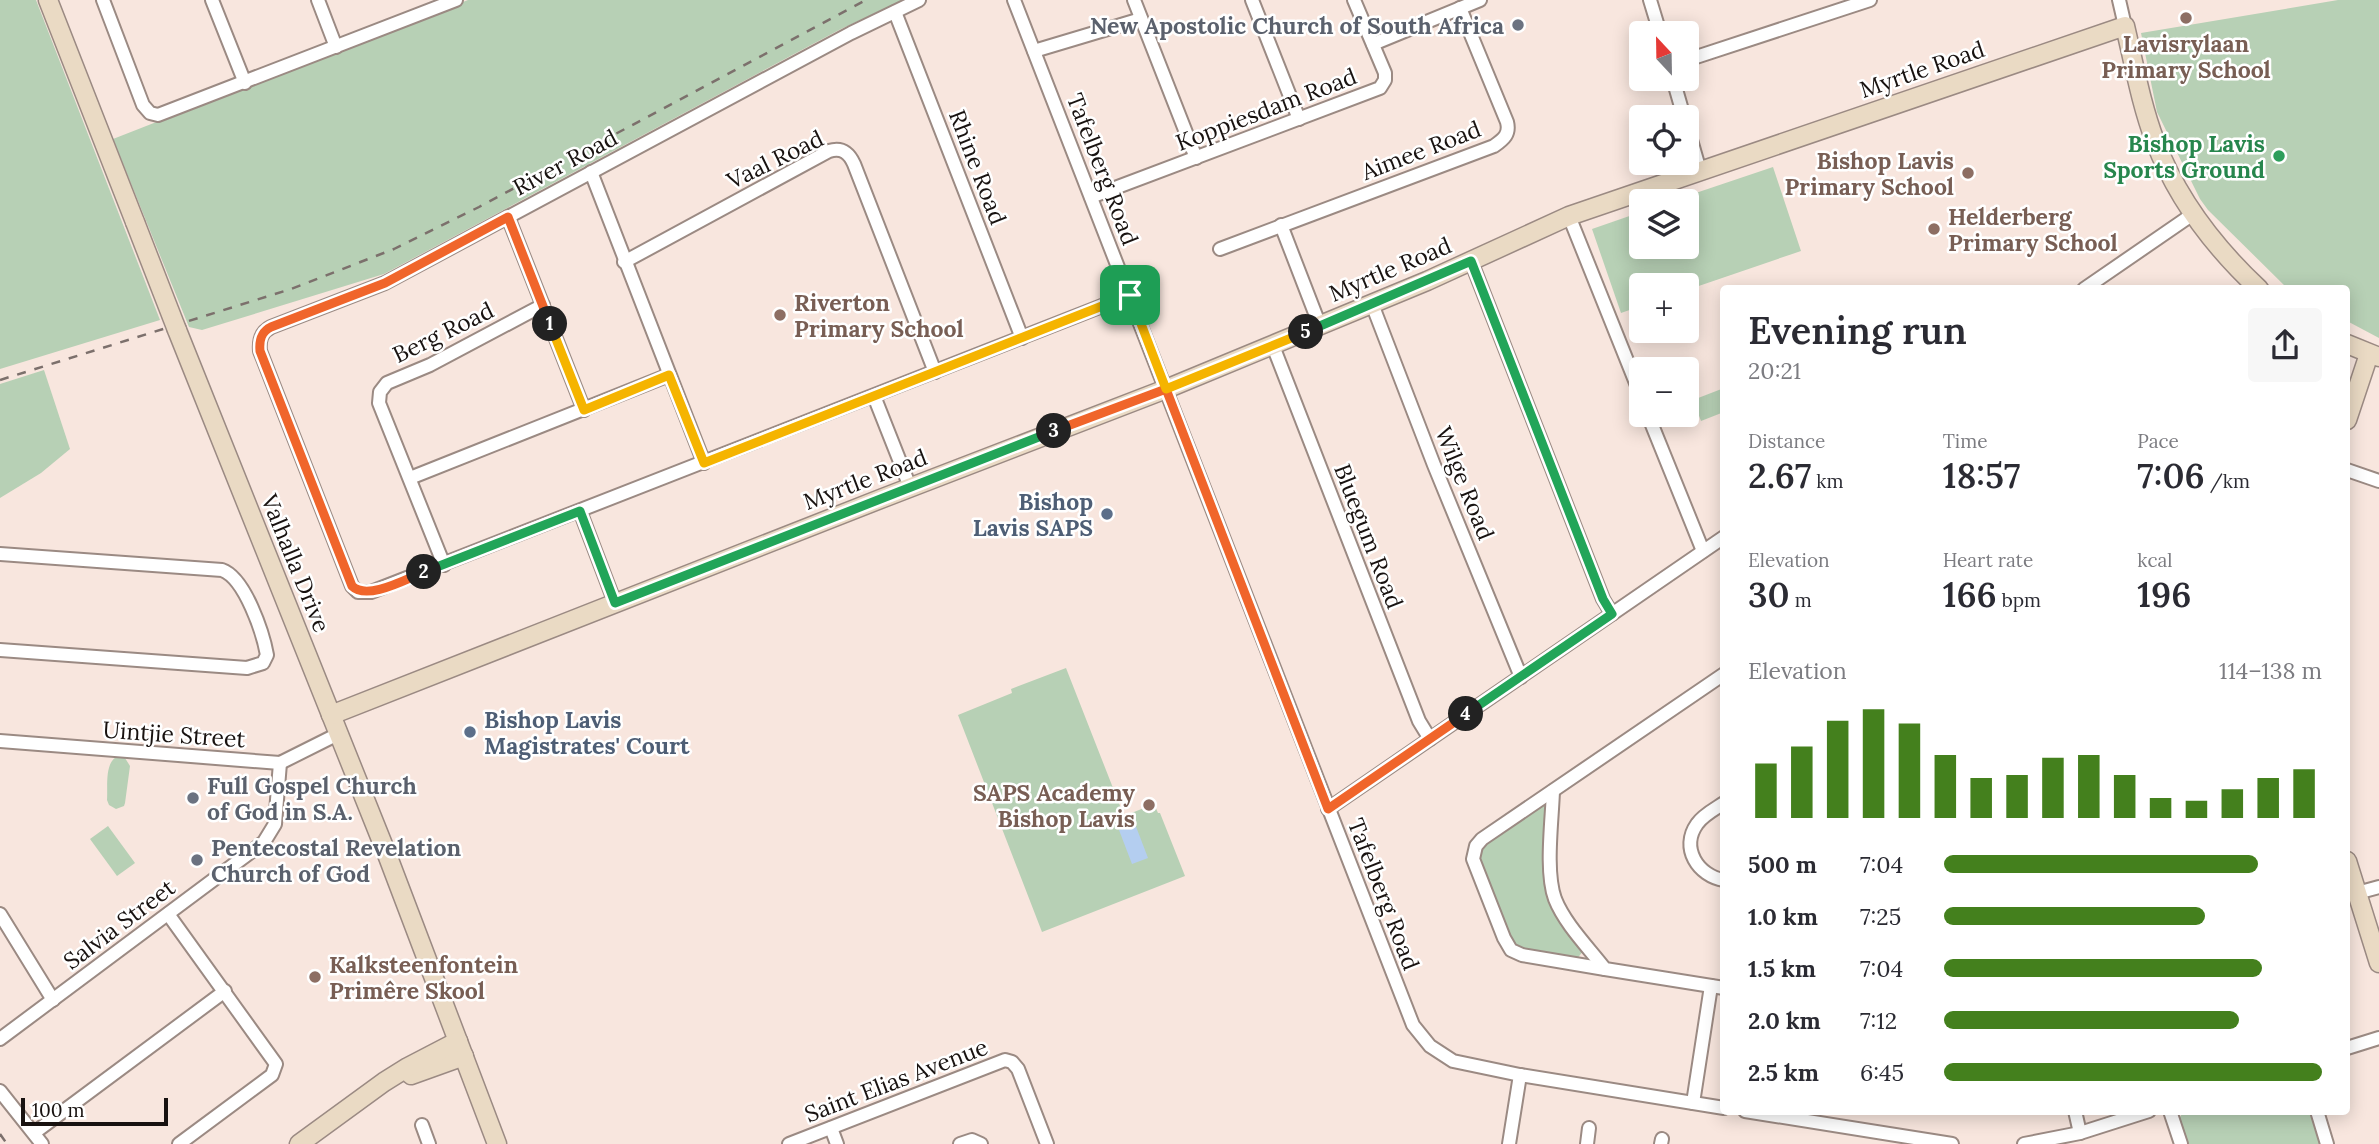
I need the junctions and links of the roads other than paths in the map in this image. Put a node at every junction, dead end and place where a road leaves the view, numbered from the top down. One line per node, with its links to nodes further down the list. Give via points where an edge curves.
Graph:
1 (48, 0): 72 (street, Valhalla Drive, bridge)
2 (103, 0): 25 (street, via 150,113 166,114)
3 (212, 0): 25 (street)
4 (318, 0): 22 (street)
5 (456, 0): 15 (street)
6 (919, 0): 17 (street, River Road)
7 (1014, 0): 23 (street, Tafelberg Road)
8 (1134, 0): 18 (street)
9 (1252, 0): 26 (street)
10 (1354, 0): 21 (street)
11 (1480, 0): 16 (street, Koppiesdam Road)
12 (1650, 0): 19 (street)
13 (1870, 0): 24 (street)
14 (2119, 0): 20 (street)
15 (424, 6): 22 (street)
16 (1460, 8): 21 (street, Koppiesdam Road); 35 (street, Aimee Road, via 1507,122 1503,140)
17 (895, 12): 30 (street, River Road); 45 (street, Rhine Road)
18 (1142, 19): 23 (street); 27 (street)
19 (1656, 21)
20 (2125, 26): 29 (street, Myrtle Road); 32 (street, via 2155,141)
21 (1373, 44): 26 (street, Koppiesdam Road, via 1385,73 1380,88)
22 (336, 47): 25 (street)
23 (1034, 51): 31 (street, Tafelberg Road)
24 (1699, 56)
25 (245, 83)
26 (1299, 119): 27 (street, Koppiesdam Road)
27 (1196, 158): 31 (street, Koppiesdam Road)
28 (1699, 168): 29 (street)
29 (1700, 171): 33 (street, Myrtle Road)
30 (590, 172): 34 (street, River Road); 38 (street)
31 (1091, 197): 41 (street, Tafelberg Road)
32 (2193, 214): 39 (street); 40 (street, via 2230,262)
33 (1569, 216): 37 (street, Myrtle Road); 49 (street)
34 (508, 217): 43 (street); 66 (street, River Road, via 385,283 271,327 261,336 260,351 352,586 358,592 371,592)
35 (1281, 225): 36 (street, Aimee Road); 44 (street)
36 (1220, 249)
37 (1471, 261): 42 (street, Myrtle Road); 68 (street)
38 (624, 262): 50 (street, Vaal Road, via 820,155 842,150 854,164); 51 (street)
39 (2090, 285)
40 (2255, 285)
41 (1130, 295): 45 (street); 52 (street, Tafelberg Road)
42 (1372, 304): 44 (street, Myrtle Road); 70 (street, Wilge Road)
43 (543, 305): 54 (street); 59 (street, Berg Road, via 383,387 379,403)
44 (1320, 326): 47 (street, Myrtle Road)
45 (1022, 338): 50 (street)
46 (2350, 345): 48 (street)
47 (1273, 346): 52 (street, Myrtle Road); 74 (street, Bluegum Road, via 1419,721)
48 (2374, 356): 55 (street)
49 (1629, 366)
50 (935, 372): 53 (street)
51 (669, 375): 54 (street); 57 (street)
52 (1166, 389): 61 (street, Myrtle Road); 79 (street, Tafelberg Road)
53 (874, 396): 57 (street); 61 (street)
54 (584, 410): 59 (street)
55 (2350, 413)
56 (1653, 427): 64 (street)
57 (704, 463): 62 (street)
58 (2350, 471): 60 (street)
59 (410, 478): 66 (street, Berg Road)
60 (2379, 481)
61 (910, 487): 67 (street, Myrtle Road)
62 (580, 511): 66 (street); 67 (street)
63 (1720, 540): 64 (street)
64 (1703, 551): 68 (street)
65 (0, 554): 69 (street, via 229,572 240,584 267,655 263,663 247,668)
66 (444, 565)
67 (615, 603): 72 (street, Myrtle Road)
68 (1612, 614): 70 (street)
69 (0, 650)
70 (1521, 677): 74 (street)
71 (1720, 677): 77 (street)
72 (331, 715): 73 (street, Valhalla Drive)
73 (338, 734): 76 (street); 94 (street, Valhalla Drive)
74 (1430, 739): 79 (street)
75 (0, 741): 76 (street, Uintjie Street)
76 (280, 763): 85 (street, Salvia Street, via 275,824 270,834)
77 (1553, 791): 87 (street, via 1553,892 1561,911); 87 (street, via 1482,839 1474,850 1474,864 1511,950)
78 (1720, 806): 81 (street, via 1698,823 1691,844 1700,869)
79 (1328, 809): 95 (street, Tafelberg Road, via 1421,1037 1453,1061)
80 (2350, 871): 83 (street)
81 (1720, 879)
82 (2379, 887): 83 (street)
83 (2357, 893): 86 (street)
84 (0, 914): 90 (street)
85 (168, 914): 89 (street); 90 (street, Salvia Street)
86 (2379, 962)
87 (1605, 969): 88 (street)
88 (1717, 987): 97 (street)
89 (225, 991): 107 (street); 110 (street, via 274,1059 275,1071)
90 (53, 1000): 92 (street, Salvia Street)
91 (2379, 1038): 93 (street)
92 (0, 1039)
93 (2350, 1047)
94 (461, 1049): 111 (street, via 384,1082); 113 (street, Valhalla Drive)
95 (1520, 1075): 97 (street, Tafelberg Road); 119 (street)
96 (0, 1091): 107 (street)
97 (1693, 1103): 98 (street, Tafelberg Road)
98 (1720, 1107)
99 (1770, 1115): 121 (street)
100 (2076, 1115): 108 (street)
101 (2136, 1115): 108 (street)
102 (2171, 1115): 123 (street)
103 (2318, 1115): 124 (street)
104 (422, 1125): 112 (street)
105 (831, 1128): 114 (street, Saint Elias Avenue); 115 (street); 118 (street, Saint Elias Avenue, via 1009,1060 1018,1069)
106 (1589, 1128): 120 (street)
107 (34, 1133): 109 (street)
108 (2080, 1133): 122 (street)
109 (42, 1144)
110 (179, 1144)
111 (299, 1144)
112 (429, 1144)
113 (497, 1144)
114 (789, 1144)
115 (837, 1144)
116 (960, 1144): 117 (street, via 972,1140)
117 (981, 1144)
118 (1047, 1144)
119 (1509, 1144)
120 (1587, 1144)
121 (1952, 1144)
122 (2024, 1144)
123 (2181, 1144)
124 (2327, 1144)

